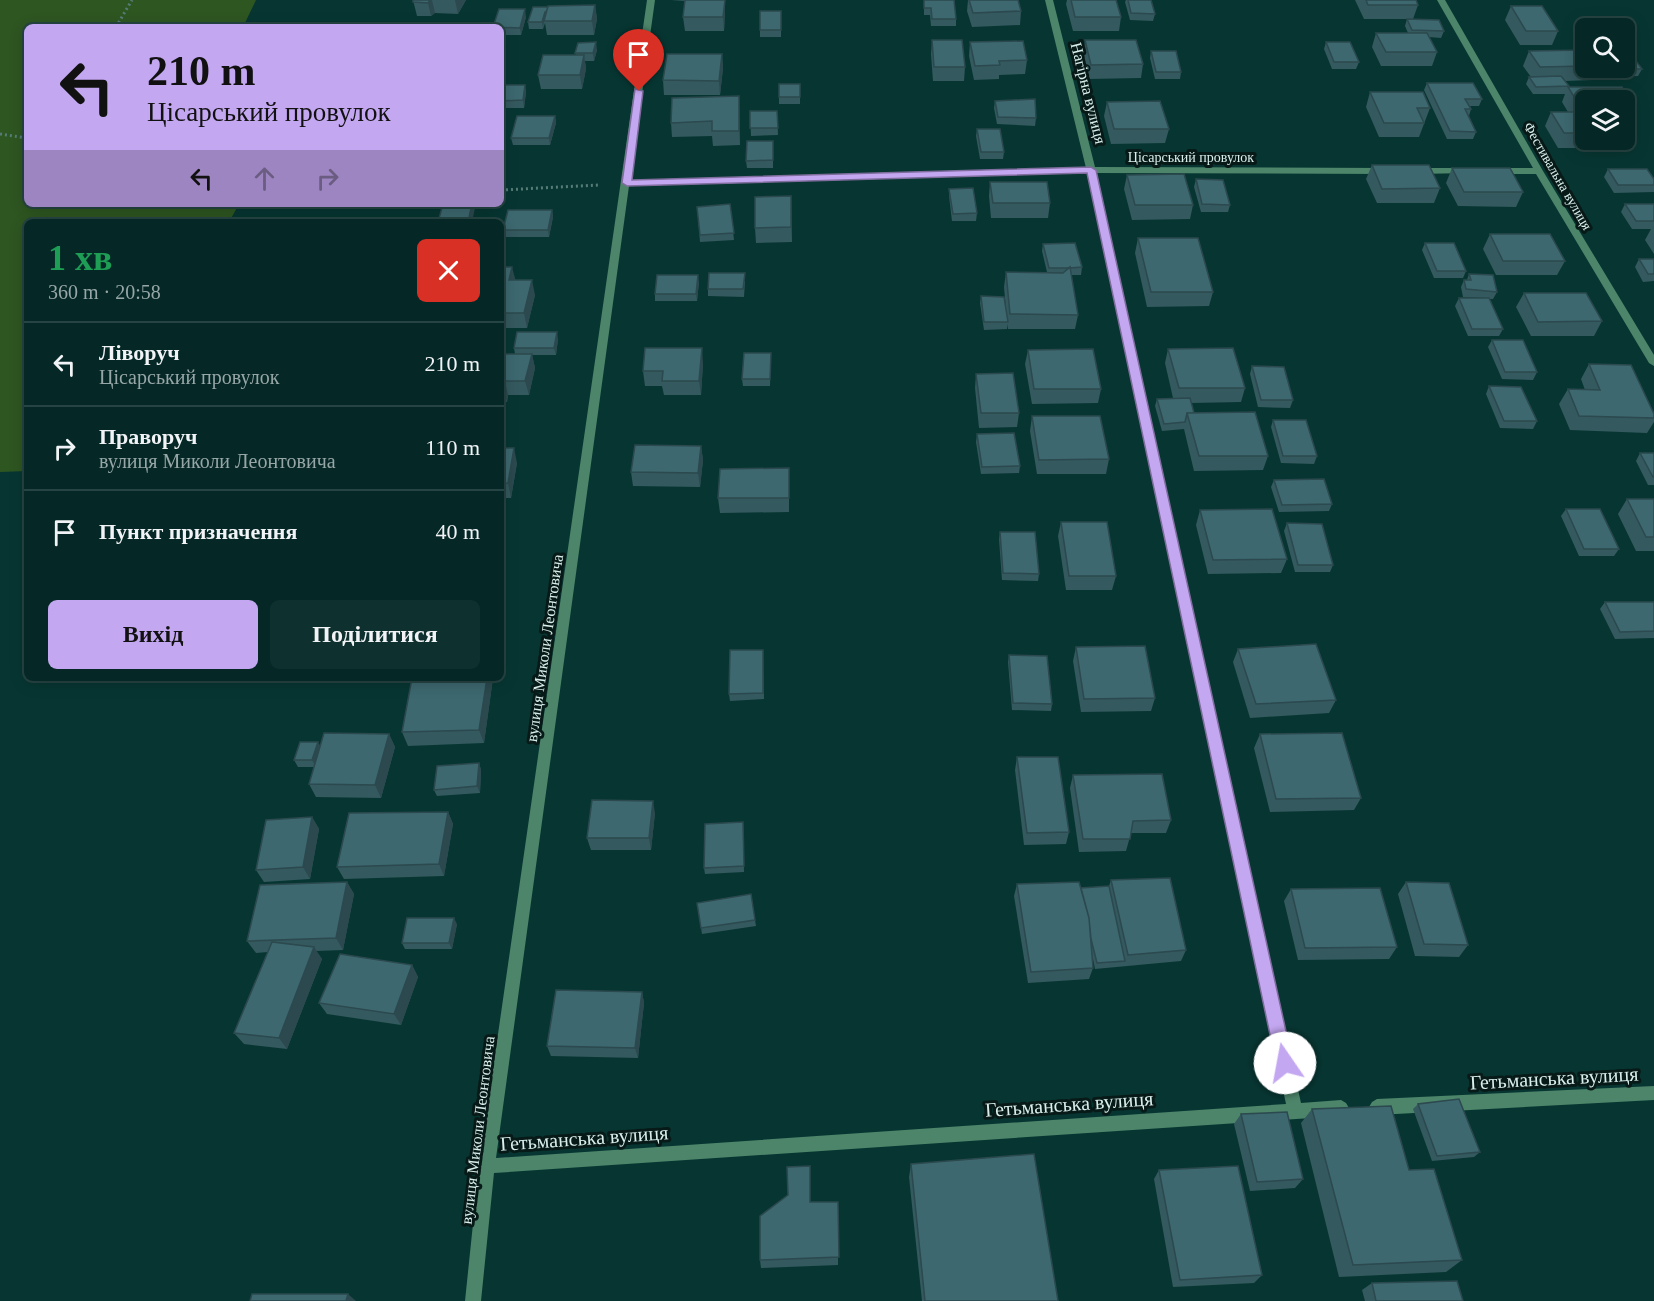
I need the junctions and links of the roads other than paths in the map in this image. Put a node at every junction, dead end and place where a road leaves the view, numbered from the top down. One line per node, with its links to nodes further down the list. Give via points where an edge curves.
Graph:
1 (651, 0): 8 (street, вулиця Миколи Леонтовича)
2 (1049, 0): 4 (street, Нагірна вулиця)
3 (1441, 0): 7 (street, Фестивальна вулиця)
4 (1091, 170): 5 (street, Цісарський провулок); 8 (street, Цісарський провулок); 11 (street, Нагірна вулиця)
5 (1397, 171)
6 (1409, 171): 7 (street)
7 (1539, 171): 9 (street, Фестивальна вулиця)
8 (627, 183): 12 (street, вулиця Миколи Леонтовича)
9 (1654, 363)
10 (1654, 1093): 11 (street, Гетьманська вулиця)
11 (1295, 1109): 12 (street, Гетьманська вулиця)
12 (487, 1166): 13 (street, вулиця Миколи Леонтовича)
13 (473, 1301)

